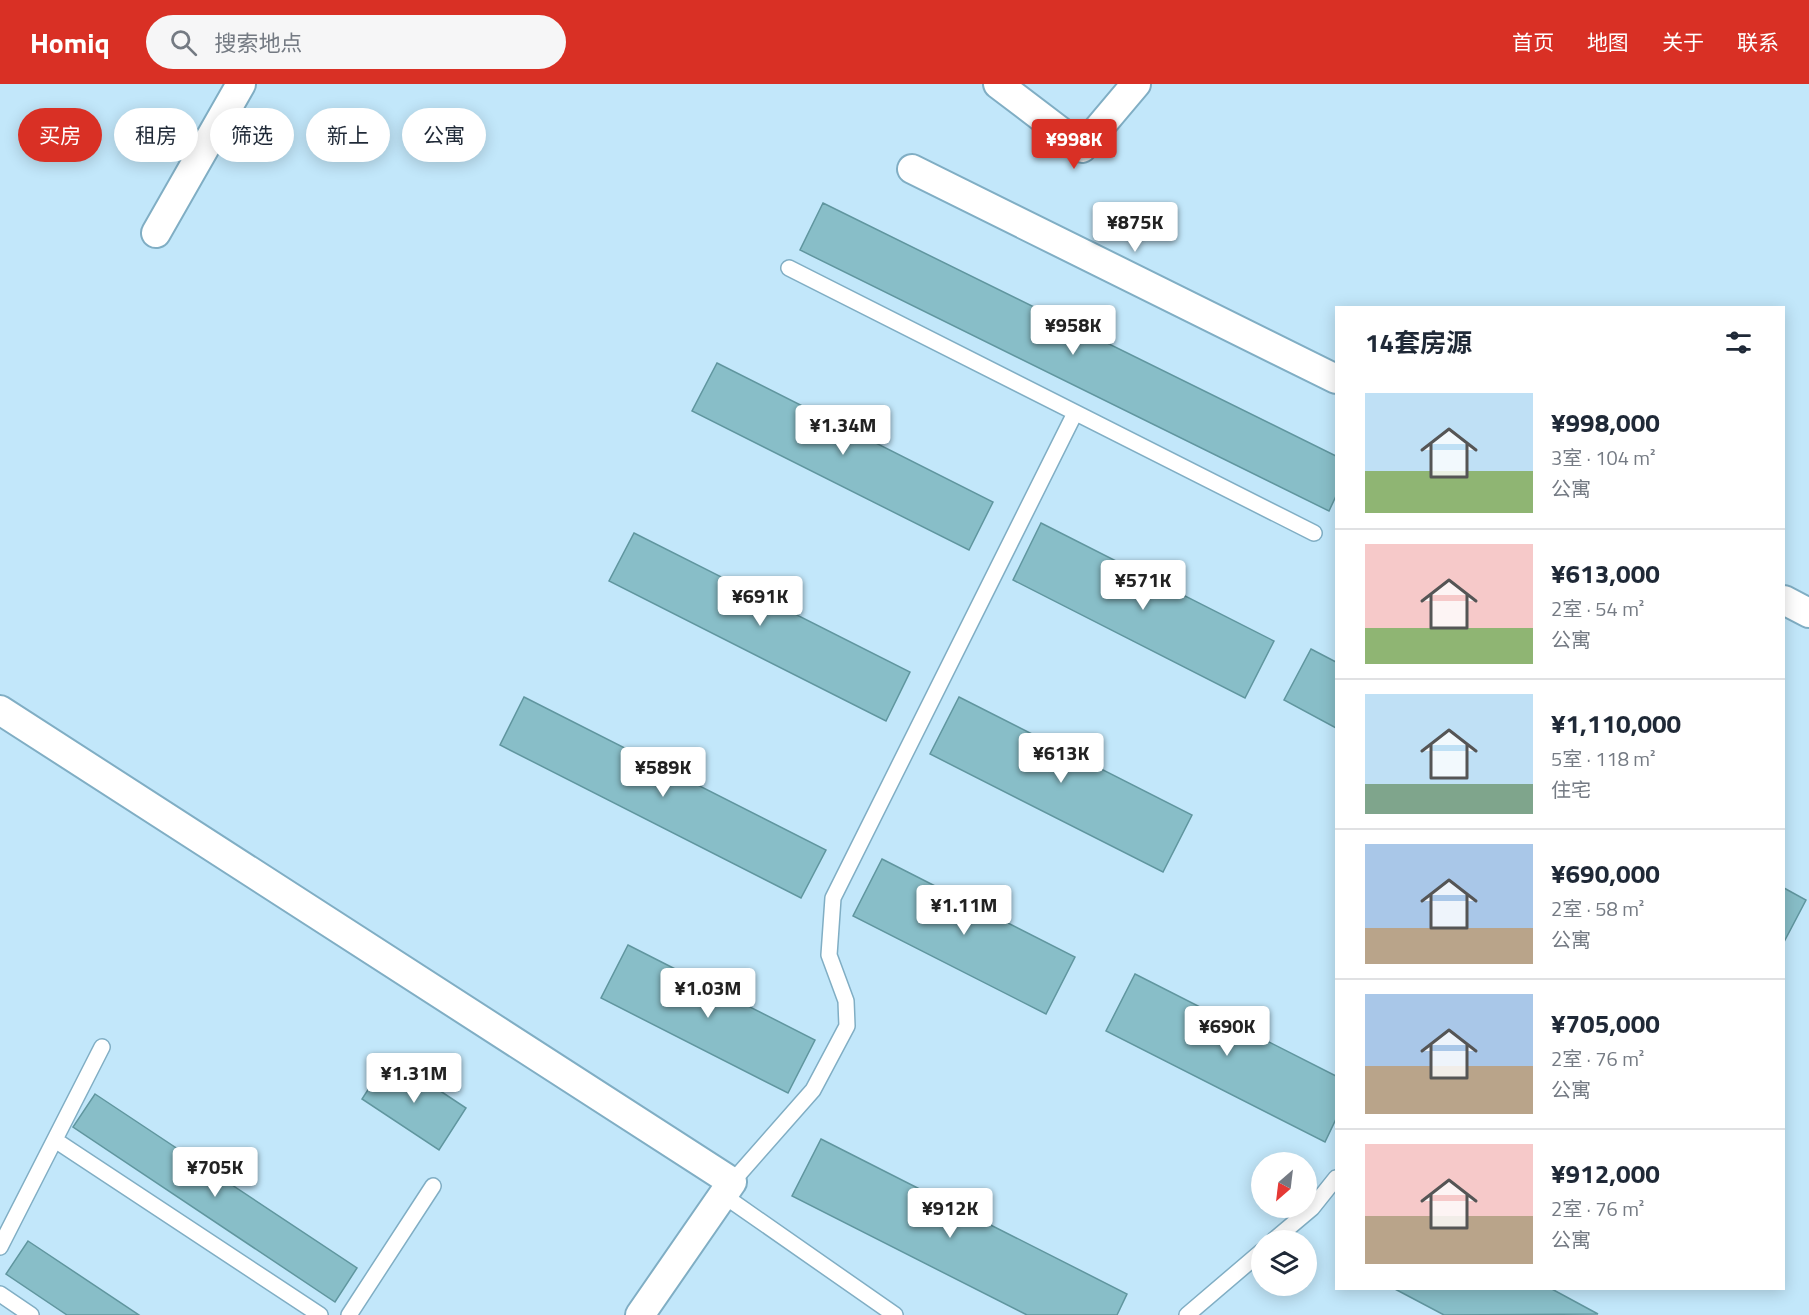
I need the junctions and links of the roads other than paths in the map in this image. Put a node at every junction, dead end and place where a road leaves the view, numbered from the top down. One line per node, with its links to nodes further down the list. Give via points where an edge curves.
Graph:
1 (241, 84): 5 (street)
2 (998, 84): 3 (street, via 1082,148)
3 (1136, 84)
4 (912, 169): 7 (street)
5 (156, 233)
6 (789, 268): 8 (lane)
7 (1335, 379)
8 (1075, 413): 9 (lane); 17 (lane, via 833,898 829,955 846,1001 847,1026 813,1090)
9 (1314, 533)
10 (1785, 601): 11 (street)
11 (1809, 613)
12 (0, 710): 17 (street)
13 (102, 1047): 14 (lane)
14 (55, 1140): 19 (lane); 24 (lane)
15 (1335, 1179): 18 (lane, via 1312,1209)
16 (433, 1186): 25 (lane)
17 (727, 1189): 22 (street); 26 (lane)
18 (1286, 1230)
19 (0, 1247)
20 (1251, 1260): 27 (lane)
21 (0, 1294): 23 (lane)
22 (651, 1311)
23 (31, 1315)
24 (320, 1315)
25 (349, 1315)
26 (895, 1315)
27 (1186, 1315)

